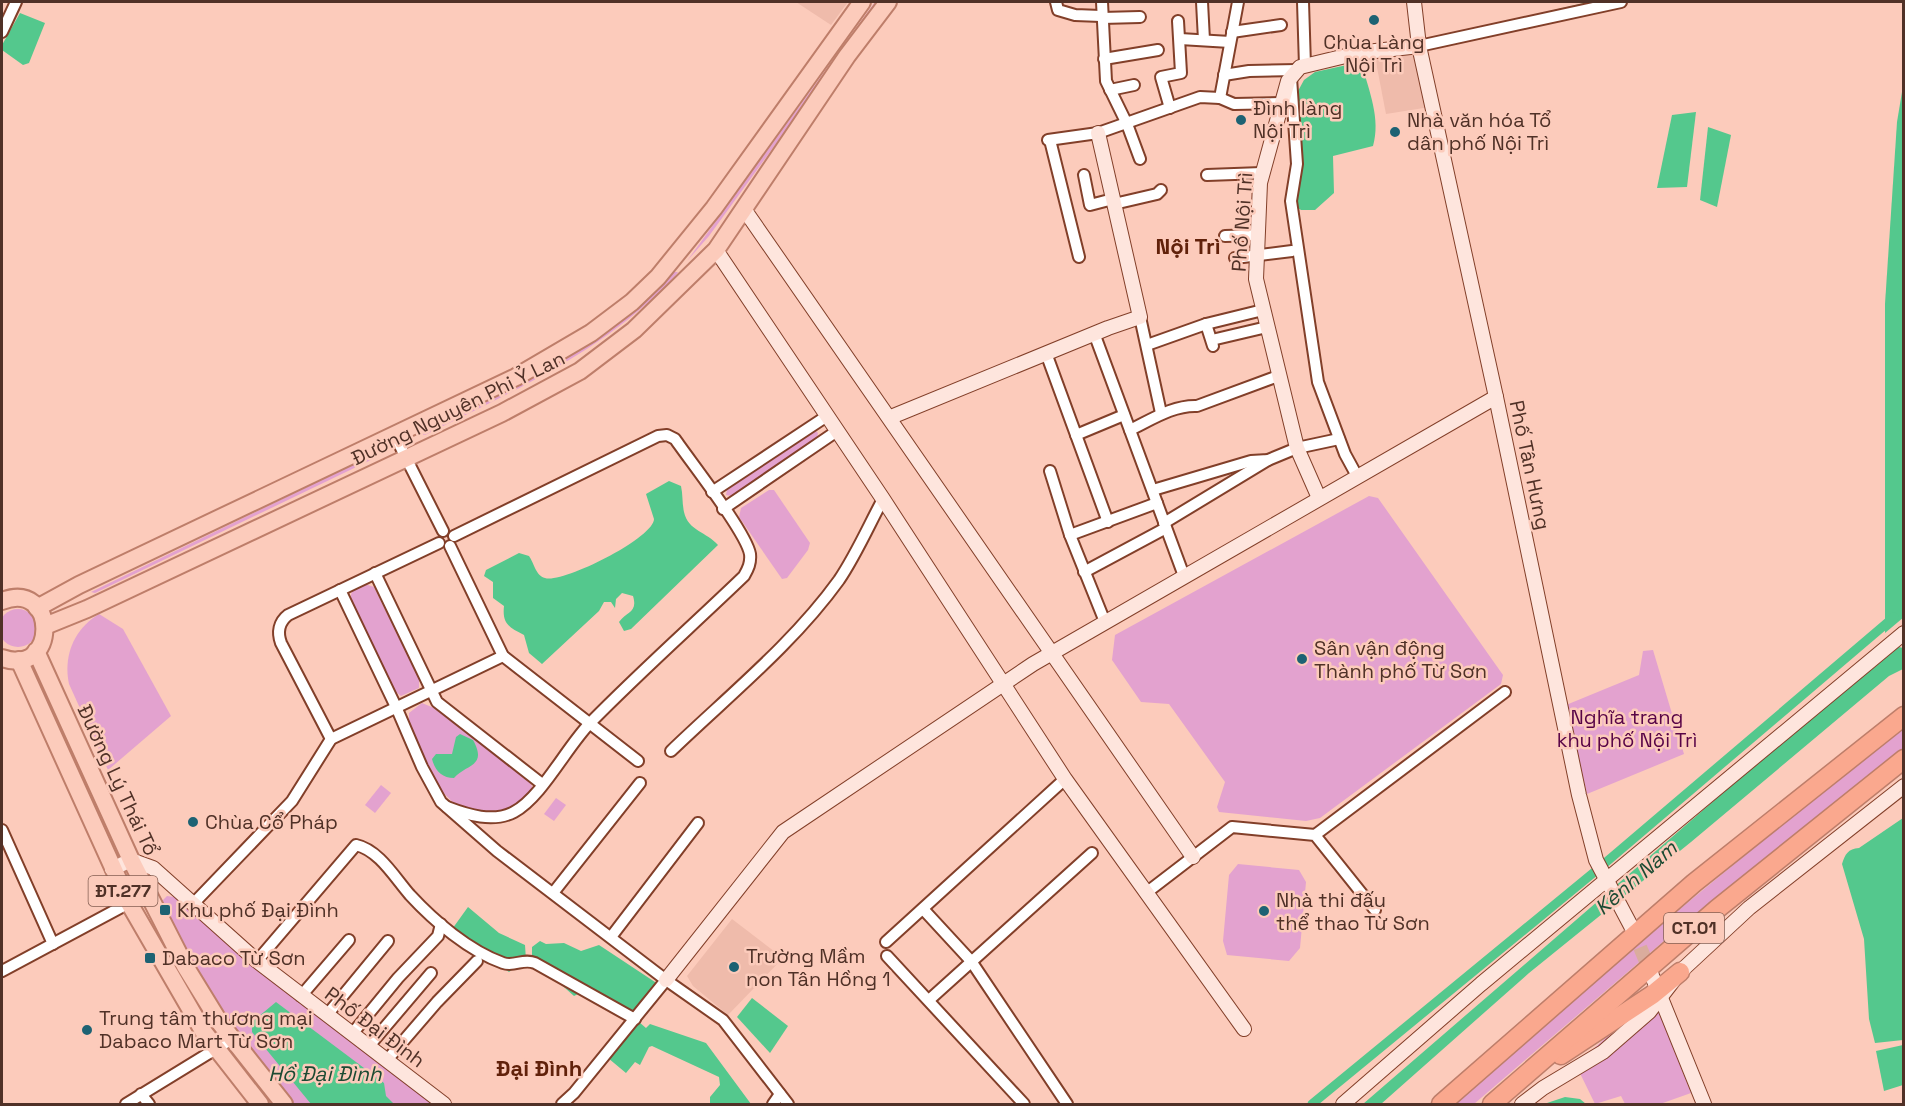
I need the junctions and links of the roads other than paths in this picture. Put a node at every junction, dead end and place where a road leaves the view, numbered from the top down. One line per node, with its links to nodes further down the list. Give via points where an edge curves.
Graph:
1 (16, 2): 15 (street)
2 (862, 2): 60 (main road, Đường Nguyên Phi Ỷ Lan, via 714,208 638,297 591,333 540,364)
3 (888, 2): 37 (main road, Đường Nguyên Phi Ỷ Lan, via 846,56)
4 (1056, 2): 11 (street, via 1058,10 1069,14)
5 (1102, 2): 11 (street)
6 (1202, 2): 18 (street)
7 (1238, 2): 16 (street)
8 (1303, 2): 22 (street)
9 (1414, 2): 19 (street, Phố Tân Hưng)
10 (1621, 2): 19 (street)
11 (1101, 17): 12 (street); 21 (street)
12 (1140, 17)
13 (1178, 21): 17 (street)
14 (1281, 25): 16 (street)
15 (2, 32)
16 (1231, 37): 18 (street); 23 (street)
17 (1180, 39): 18 (street); 28 (street, via 1181,73 1161,77)
18 (1204, 40)
19 (1419, 46): 22 (street, via 1359,53); 53 (street, Phố Tân Hưng)
20 (1158, 50): 21 (street)
21 (1104, 59): 25 (street)
22 (1298, 71): 23 (street); 27 (street, Phố Nội Trì); 62 (street, via 1297,164 1291,201 1318,382)
23 (1224, 75): 26 (street)
24 (1134, 85): 25 (street)
25 (1110, 90): 29 (street)
26 (1220, 98): 27 (street, via 1234,104); 28 (street, via 1200,97)
27 (1282, 103): 32 (street, Phố Nội Trì)
28 (1170, 108): 29 (street)
29 (1127, 124): 30 (street); 31 (street)
30 (1098, 133): 36 (street); 43 (street, via 1049,140)
31 (1140, 159)
32 (1263, 173): 34 (street); 38 (street, Phố Nội Trì)
33 (1084, 175): 36 (street, via 1090,205)
34 (1207, 175)
35 (1161, 190): 36 (street)
36 (1114, 202): 46 (street)
37 (744, 209): 40 (main road, Đường Nguyên Phi Ỷ Lan); 57 (street)
38 (1257, 235): 39 (street); 42 (street, Phố Nội Trì)
39 (1225, 236)
40 (716, 250): 56 (street); 64 (main road, Đường Nguyên Phi Ỷ Lan, via 634,330 580,371 502,413)
41 (1292, 251): 42 (street)
42 (1255, 256): 44 (street); 45 (street, Phố Nội Trì)
43 (1079, 257)
44 (1235, 258)
45 (1263, 310): 47 (street); 48 (street, Phố Nội Trì)
46 (1140, 317): 49 (street); 50 (street)
47 (1206, 324): 48 (street, via 1215,343); 50 (street)
48 (1267, 327): 52 (street, Phố Nội Trì)
49 (1094, 333): 51 (street); 55 (street)
50 (1147, 345): 54 (street)
51 (1046, 353): 57 (street); 61 (street)
52 (1278, 376): 54 (street, via 1197,406); 63 (street, Phố Nội Trì)
53 (1496, 397): 67 (street); 117 (street, Phố Tân Hưng, via 1580,795)
54 (1161, 413): 58 (street)
55 (1124, 415): 58 (street); 61 (street)
56 (827, 416): 59 (street); 69 (street)
57 (891, 417): 89 (street)
58 (1130, 430): 68 (street)
59 (837, 431): 71 (street); 73 (street)
60 (394, 434): 64 (street); 84 (main road, Đường Nguyên Phi Ỷ Lan)
61 (1076, 435): 74 (street)
62 (1339, 439): 63 (street); 67 (street)
63 (1297, 448): 65 (street); 70 (street, Phố Nội Trì)
64 (405, 457): 77 (street, via 443,531 448,531); 86 (main road, Đường Nguyên Phi Ỷ Lan)
65 (1268, 460): 68 (street, via 1251,461); 75 (street)
66 (1050, 471): 76 (street)
67 (1357, 476): 70 (street)
68 (1153, 490): 72 (street)
69 (712, 492): 73 (street); 77 (street, via 675,439 662,435)
70 (1319, 498): 80 (street)
71 (883, 499): 93 (street); 100 (street, via 840,579 818,606)
72 (1157, 503): 74 (street); 75 (street)
73 (723, 509): 98 (street, via 747,545 749,567 744,576)
74 (1108, 522): 76 (street)
75 (1165, 525): 78 (street); 80 (street)
76 (1070, 534): 78 (street)
77 (448, 542): 79 (street); 90 (street)
78 (1084, 572): 85 (street)
79 (375, 573): 82 (street); 94 (street)
80 (1184, 576): 85 (street)
81 (2, 583): 83 (main road)
82 (340, 590): 96 (street); 99 (street, via 288,615 279,633)
83 (6, 599): 84 (main road, via 23,599)
84 (38, 608): 86 (main road)
85 (1105, 622): 89 (street)
86 (45, 626): 88 (main road, via 44,638)
87 (1904, 633): 117 (street)
88 (36, 651): 92 (main road); 115 (main road, Đường Lý Thái Tổ / ĐT.277)
89 (1052, 653): 93 (street); 114 (street)
90 (503, 656): 94 (street); 98 (street)
91 (2, 658): 92 (main road)
92 (19, 660): 116 (main road, Đường Lý Thái Tổ / ĐT.277)
93 (1002, 685): 103 (street); 139 (street, via 783,831)
94 (431, 692): 96 (street); 105 (street, via 453,716)
95 (1504, 692): 111 (street)
96 (397, 709): 99 (street); 107 (street, via 422,767)
97 (1904, 716): 164 (highway, CT.01, via 1695,883)
98 (589, 723): 102 (street); 105 (street)
99 (331, 739): 121 (street, via 292,801)
100 (670, 751)
101 (1904, 759): 165 (highway, CT.01, via 1717,909)
102 (638, 761)
103 (1065, 779): 119 (street); 122 (street)
104 (640, 783): 118 (street)
105 (542, 784): 108 (street, via 513,813)
106 (1904, 786): 137 (street, via 1749,908)
107 (447, 807): 108 (street); 112 (street)
108 (488, 817): 112 (street, via 485,829)
109 (698, 823): 126 (street)
110 (2, 830): 130 (street)
111 (1315, 836): 114 (street, via 1232,827); 123 (street)
112 (489, 843): 118 (street)
113 (1092, 853): 134 (street)
114 (1193, 857): 119 (street)
115 (131, 860): 116 (street); 121 (street, Phố Đại Đình, via 153,868); 147 (main road, Đường Lý Thái Tổ / ĐT.277, via 185,966)
116 (112, 869): 120 (main road, Đường Lý Thái Tổ / ĐT.277)
117 (1605, 881): 125 (street, Phố Tân Hưng); 163 (street)
118 (553, 893): 126 (street)
119 (1146, 893): 145 (street)
120 (129, 903): 130 (street); 149 (main road, Đường Lý Thái Tổ / ĐT.277)
121 (193, 904): 132 (street, Phố Đại Đình)
122 (923, 909): 129 (street); 134 (street)
123 (1375, 910)
124 (441, 924): 132 (street, via 380,860 356,845); 144 (street, via 503,963 529,960); 146 (street, via 438,936)
125 (1632, 928)
126 (611, 937): 139 (street)
127 (349, 940): 141 (street)
128 (388, 941): 143 (street)
129 (886, 942)
130 (53, 944): 135 (street)
131 (887, 956): 142 (street)
132 (257, 961): 141 (street, Phố Đại Đình)
133 (477, 961): 150 (street)
134 (970, 961): 142 (street); 162 (street)
135 (2, 971)
136 (1650, 971): 140 (street)
137 (1680, 972): 140 (highway)
138 (431, 973): 148 (street)
139 (666, 980): 144 (street); 152 (street, via 723,1020)
140 (1659, 994): 166 (highway, via 1554,1059); 167 (street, via 1649,1012 1603,1052); 168 (street)
141 (302, 996): 143 (street, Phố Đại Đình)
142 (929, 1000): 161 (street)
143 (327, 1015): 146 (street, Phố Đại Đình)
144 (634, 1019): 158 (street)
145 (1244, 1029)
146 (352, 1034): 148 (street, Phố Đại Đình)
147 (232, 1039): 149 (street); 156 (main road, Đường Lý Thái Tổ / ĐT.277)
148 (369, 1046): 150 (street, Phố Đại Đình)
149 (216, 1049): 151 (street); 155 (main road, Đường Lý Thái Tổ / ĐT.277)
150 (387, 1060): 157 (street, Phố Đại Đình)
151 (141, 1094): 153 (street); 154 (street)
152 (780, 1095): 159 (street); 160 (street)
153 (126, 1104)
154 (149, 1104)
155 (260, 1104)
156 (284, 1104)
157 (444, 1104)
158 (562, 1104)
159 (773, 1104)
160 (788, 1104)
161 (1024, 1104)
162 (1067, 1104)
163 (1343, 1104)
164 (1441, 1104)
165 (1491, 1104)
166 (1499, 1104)
167 (1522, 1104)
168 (1704, 1104)

